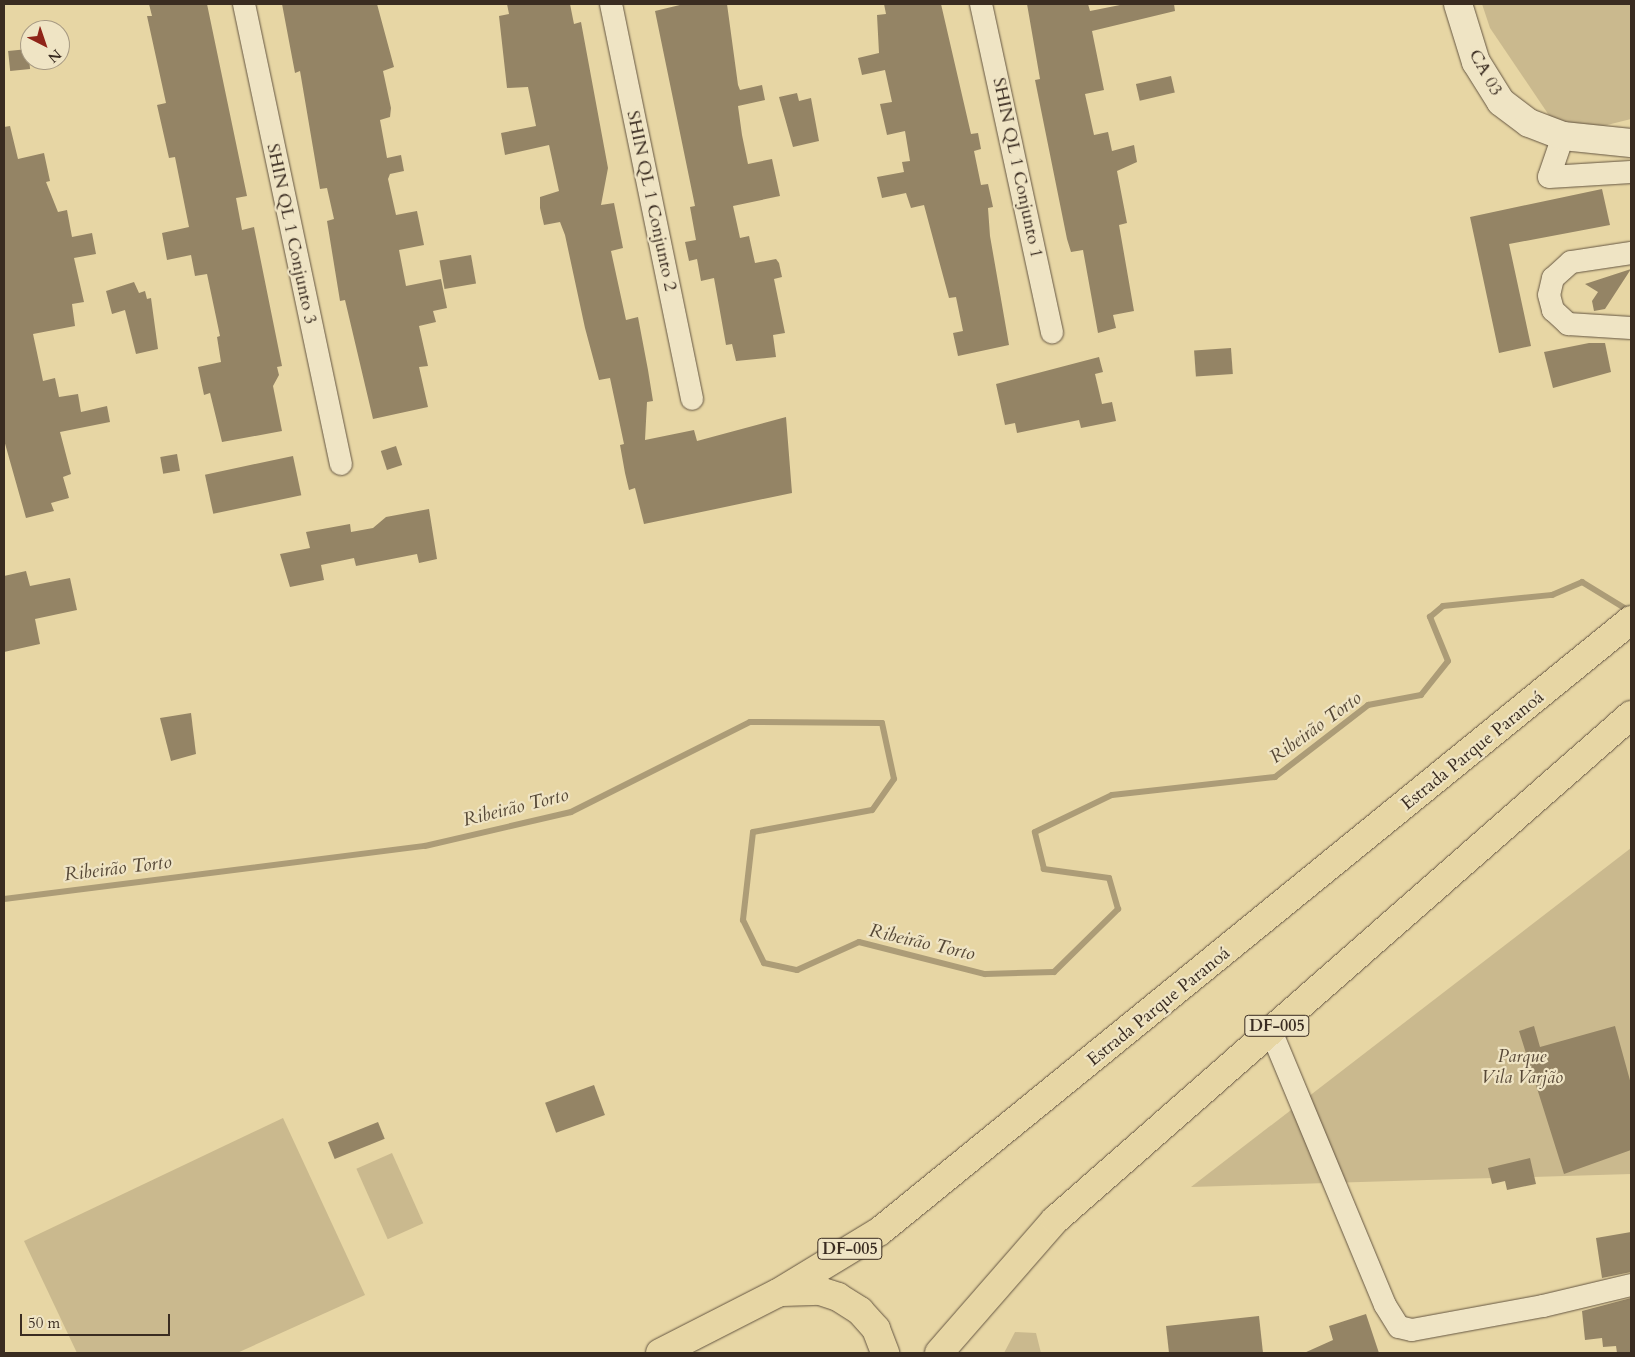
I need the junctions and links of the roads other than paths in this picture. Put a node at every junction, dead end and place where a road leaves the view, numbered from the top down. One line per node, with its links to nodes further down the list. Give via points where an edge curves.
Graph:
1 (244, 4): 12 (street, SHIN QL 1 Conjunto 3)
2 (610, 4): 11 (street, SHIN QL 1 Conjunto 2)
3 (981, 4): 10 (street, SHIN QL 1 Conjunto 1)
4 (1458, 4): 5 (street, CA 03, via 1476,62 1501,102 1529,122)
5 (1563, 136): 6 (street, CA 03); 7 (street, via 1549,177)
6 (1631, 143)
7 (1631, 172)
8 (1631, 253): 9 (street, via 1570,262 1553,278 1549,296 1553,310 1568,324)
9 (1631, 328)
10 (1052, 332)
11 (692, 399)
12 (341, 464)
13 (1631, 620): 17 (main road, Estrada Parque Paranoá / DF-005, via 880,1231)
14 (1631, 715): 15 (main road, DF-005)
15 (1271, 1031): 16 (street, via 1385,1305 1399,1327 1412,1330 1524,1310); 20 (main road, DF-005, via 1056,1220)
16 (1631, 1285)
17 (778, 1293): 18 (main road, Estrada Parque Paranoá / DF-005); 19 (main road, via 811,1290 838,1298 860,1311 876,1329)
18 (660, 1353)
19 (885, 1353)
20 (939, 1353)

